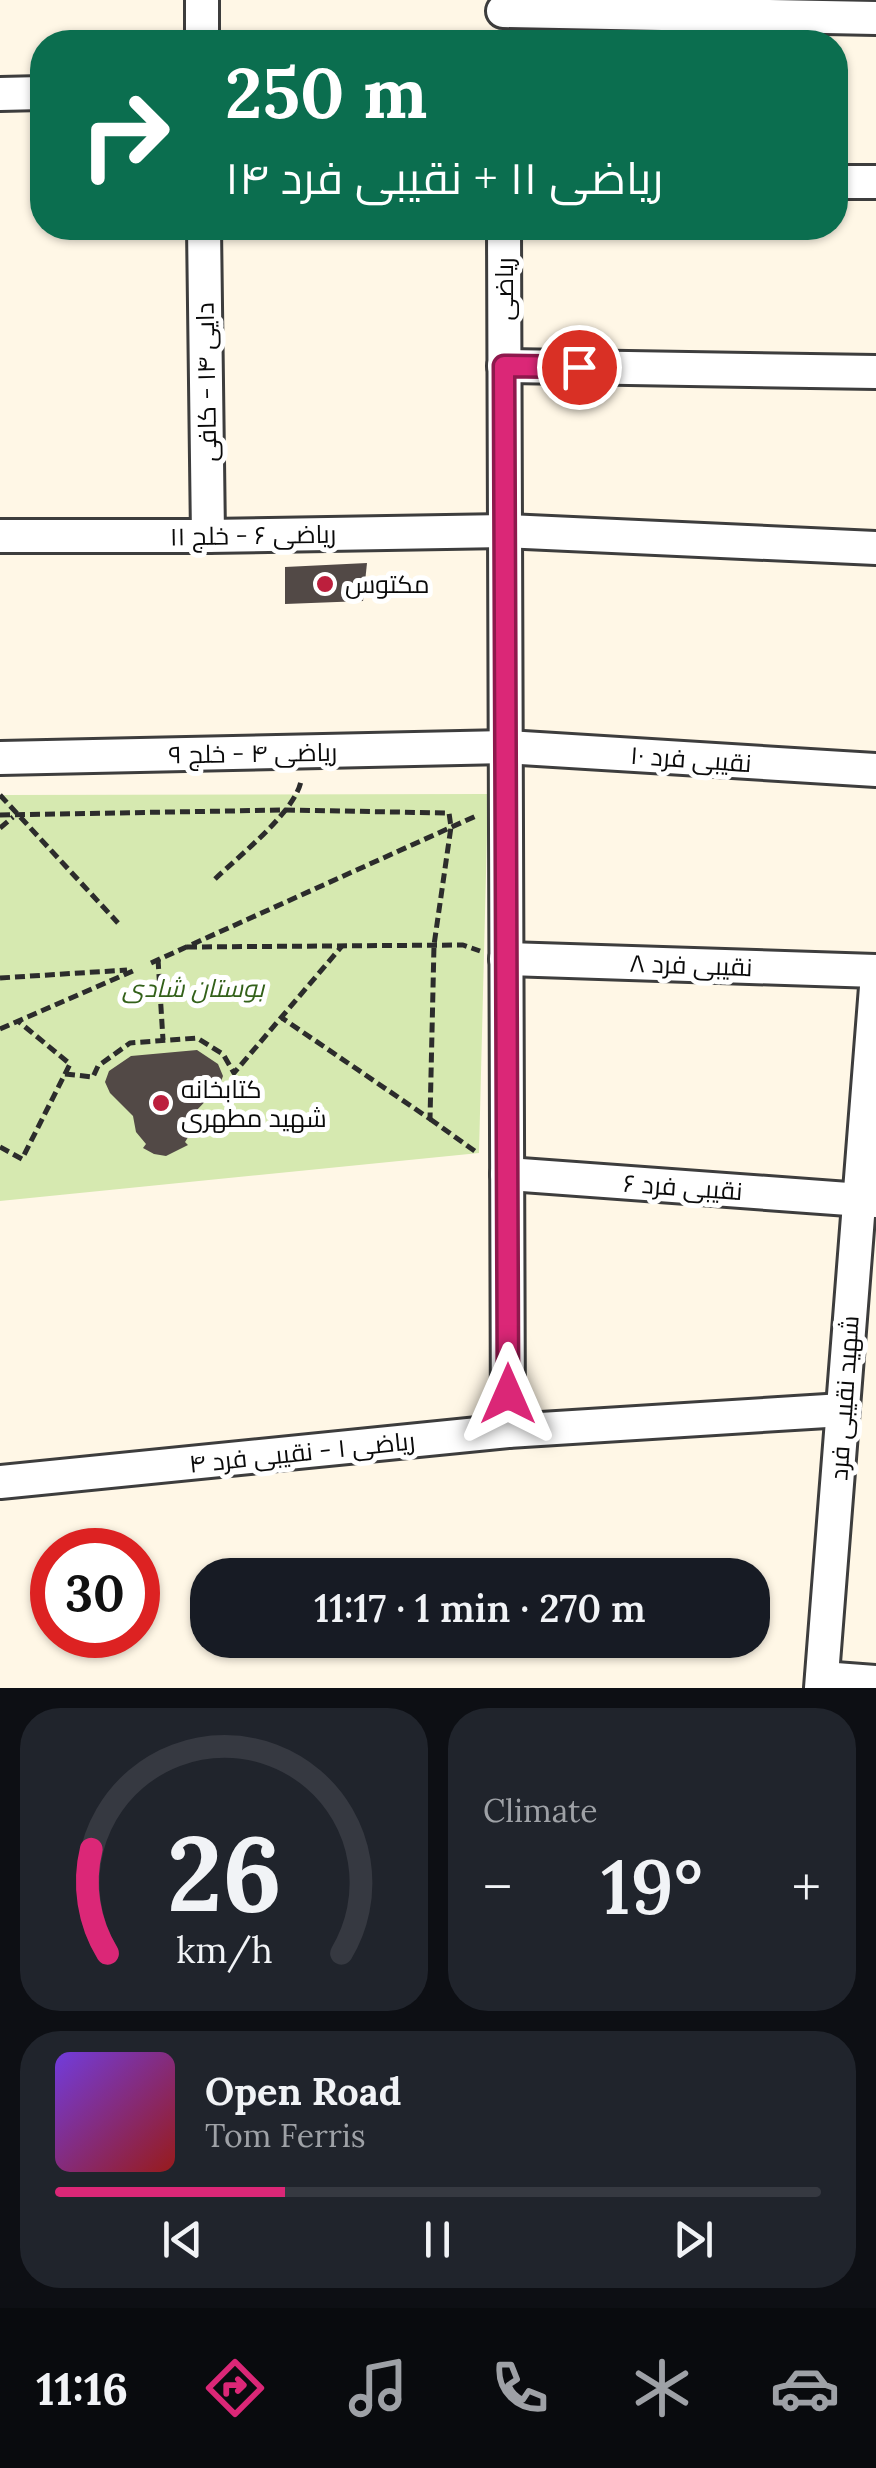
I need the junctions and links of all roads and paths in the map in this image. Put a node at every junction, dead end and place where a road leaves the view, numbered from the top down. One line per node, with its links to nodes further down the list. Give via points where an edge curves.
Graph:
1 (202, 0): 4 (street)
2 (503, 18): 3 (street)
3 (876, 18)
4 (202, 30)
5 (30, 93): 6 (street)
6 (0, 94)
7 (848, 182): 8 (street)
8 (876, 182)
9 (204, 240): 15 (street, دایی ۱۴ - کافی)
10 (504, 240): 11 (street, ریاضی)
11 (504, 366): 12 (street); 13 (street, ریاضی)
12 (876, 372)
13 (505, 531): 15 (street, ریاضی ۶ - خلج ۱۱); 16 (street, ریاضی ۶ - خلج ۱۱); 17 (street, ریاضی)
14 (0, 536): 15 (street, ریاضی ۶ - خلج ۱۱)
15 (208, 536)
16 (876, 548)
17 (506, 747): 18 (street, ریاضی ۴ - خلج ۹); 20 (street, نقیبی فرد ۱۰); 22 (street, ریاضی)
18 (306, 753): 19 (street, ریاضی ۴ - خلج ۹); 23 (path, via 299,790)
19 (0, 758)
20 (876, 770)
21 (0, 795): 25 (path)
22 (506, 802): 26 (path); 34 (street, ریاضی)
23 (285, 810): 25 (path); 26 (path, via 449,814); 28 (path)
24 (0, 815): 25 (path)
25 (16, 815): 27 (path); 29 (path)
26 (450, 827): 30 (path); 31 (path)
27 (0, 828)
28 (215, 880)
29 (118, 923)
30 (434, 945): 32 (path); 34 (path, via 463,945); 44 (path)
31 (184, 946): 32 (path); 33 (path)
32 (342, 946): 39 (path)
33 (158, 959): 35 (path); 42 (path)
34 (506, 959): 36 (street, نقیبی فرد ۸); 46 (street, ریاضی)
35 (151, 962)
36 (876, 971)
37 (0, 978): 40 (path, via 135,970)
38 (876, 988): 47 (street, شهید نقیبی فرد)
39 (282, 1018): 42 (path, via 234,1073 223,1054 197,1038); 44 (path)
40 (18, 1022): 41 (path); 43 (path, via 70,1064)
41 (0, 1029)
42 (163, 1040): 43 (path, via 130,1043 93,1077)
43 (65, 1074): 45 (path, via 22,1159)
44 (430, 1120): 46 (path)
45 (0, 1148)
46 (507, 1174): 47 (street, نقیبی فرد ۶); 49 (street, ریاضی)
47 (868, 1200): 48 (street, شهید نقیبی فرد)
48 (855, 1391): 49 (street, ریاضی ۱ - نقیبی فرد ۴); 52 (street, شهید نقیبی فرد)
49 (508, 1431): 50 (street, ریاضی ۱ - نقیبی فرد ۴)
50 (0, 1482)
51 (876, 1682): 52 (street)
52 (822, 1683)

